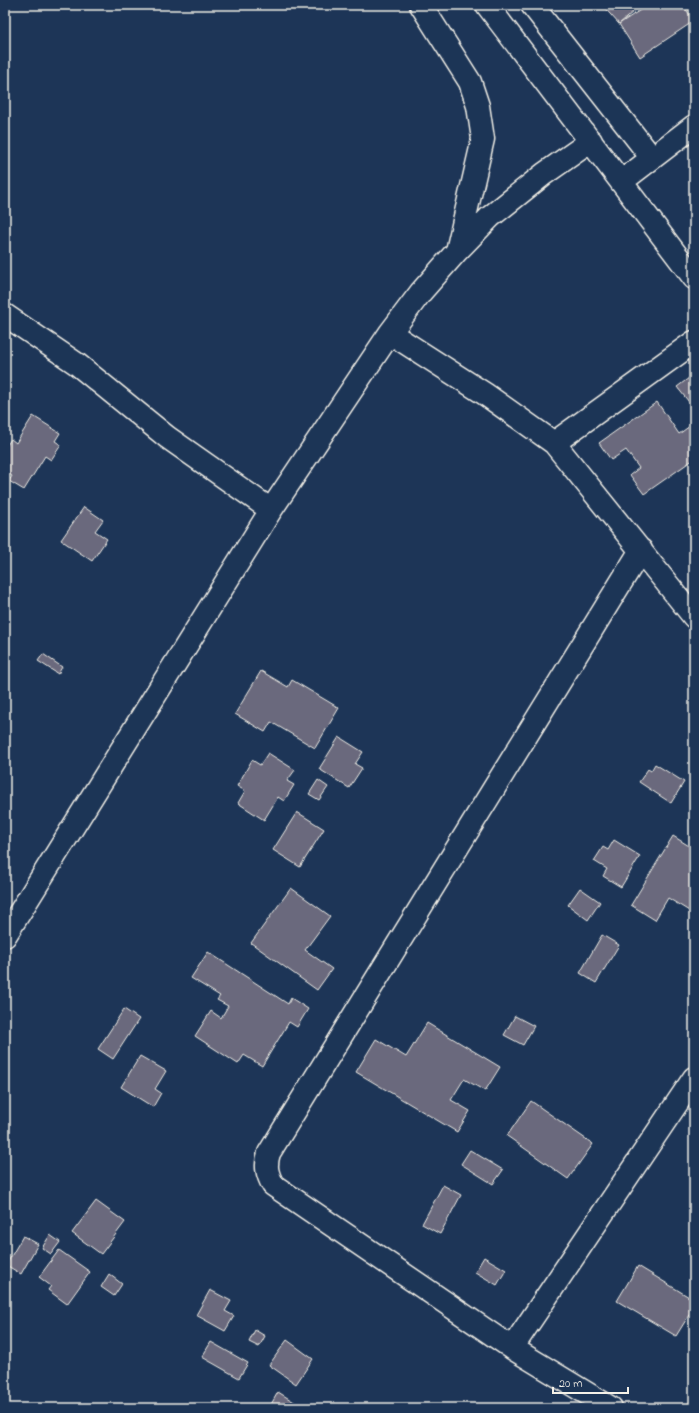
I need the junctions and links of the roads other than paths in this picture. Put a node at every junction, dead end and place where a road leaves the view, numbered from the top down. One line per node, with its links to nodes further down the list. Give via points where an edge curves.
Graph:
1 (421, 5): 8 (street, via 470,82 478,106 483,139)
2 (487, 5): 5 (street)
3 (532, 5): 6 (street)
4 (694, 126): 6 (street)
5 (591, 141): 7 (street); 8 (street, via 490,217)
6 (652, 158): 7 (street)
7 (622, 182): 9 (street)
8 (457, 251): 11 (street)
9 (694, 278)
10 (6, 319): 14 (street, via 77,364 167,437)
11 (390, 333): 13 (street, via 485,394); 14 (street)
12 (694, 342): 13 (street)
13 (554, 443): 15 (street)
14 (271, 510): 17 (street)
15 (640, 550): 16 (street); 19 (street, via 266,1161 266,1170 273,1186)
16 (694, 617)
17 (5, 936)
18 (694, 1078): 19 (street)
19 (512, 1348): 20 (street)
20 (611, 1408)

